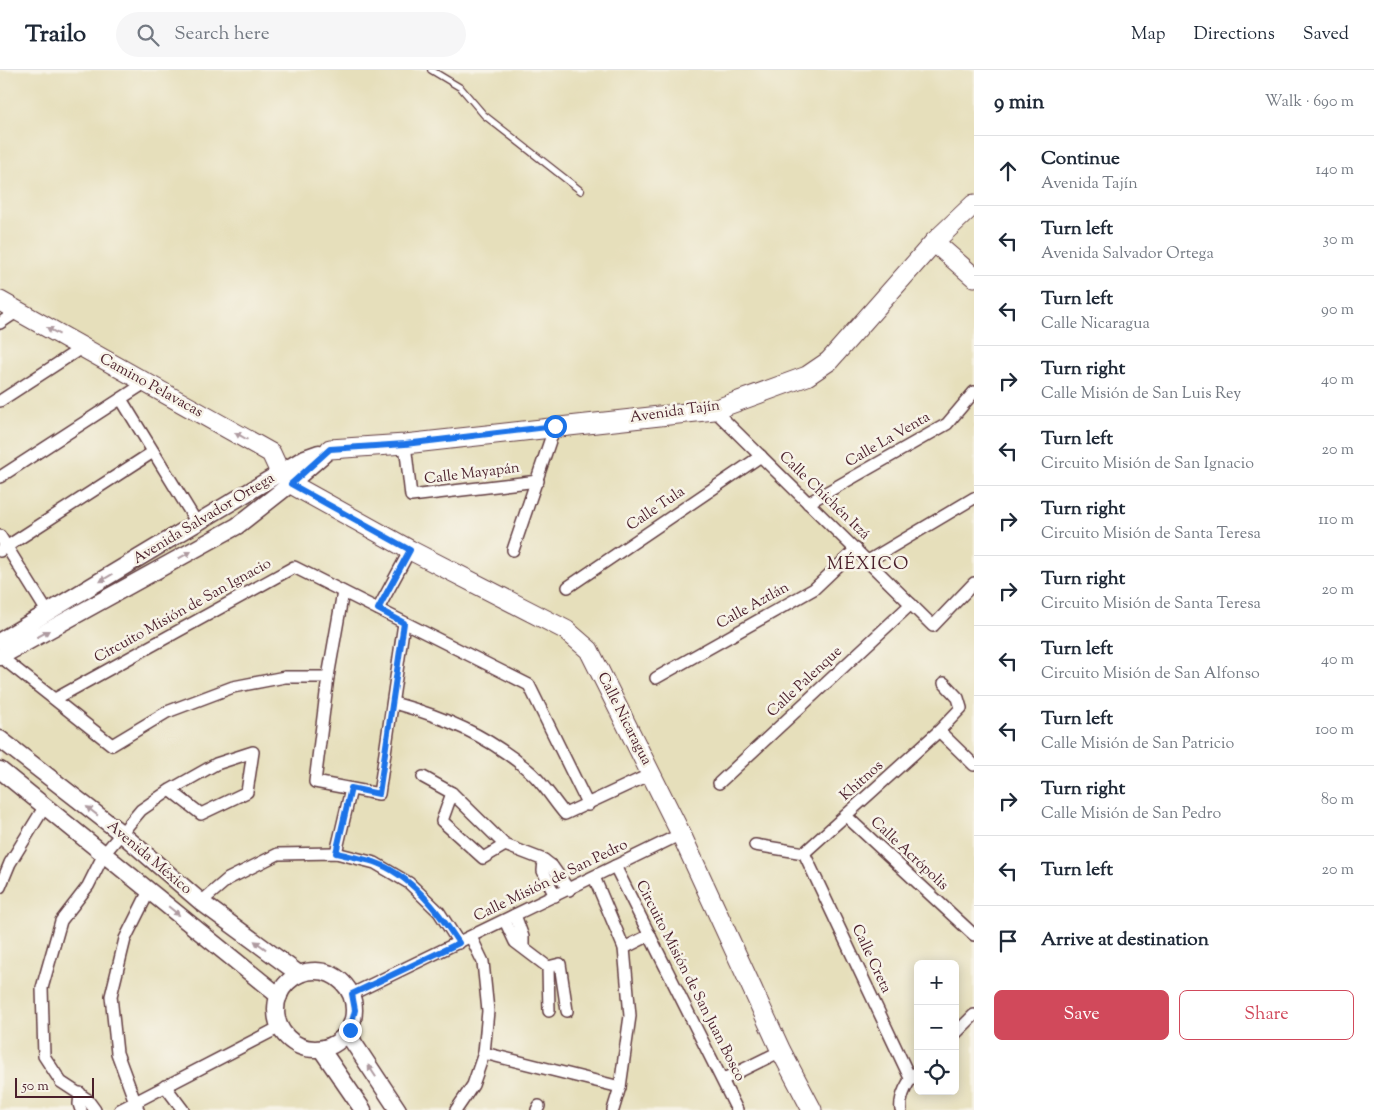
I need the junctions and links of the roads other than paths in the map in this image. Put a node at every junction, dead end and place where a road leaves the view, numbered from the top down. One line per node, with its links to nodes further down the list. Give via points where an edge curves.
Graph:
1 (431, 70): 2 (lane, via 461,88 484,115)
2 (581, 191)
3 (974, 204): 4 (main road, Avenida Tajín)
4 (934, 242): 5 (main road); 14 (main road, Avenida Tajín, via 829,361 807,376)
5 (974, 276)
6 (0, 301): 7 (main road, Camino Pelavacas)
7 (18, 312): 8 (street); 9 (main road, Camino Pelavacas, one-way to 7)
8 (0, 323)
9 (83, 348): 10 (main road, Camino Pelavacas); 13 (street)
10 (145, 383): 12 (street); 21 (main road, Camino Pelavacas, one-way to 10, via 271,453)
11 (974, 392): 24 (street, Calle La Venta, via 947,424)
12 (121, 399): 18 (street); 20 (street)
13 (0, 401)
14 (714, 410): 15 (main road, Avenida Tajín); 19 (street, Calle Chichén Itzá)
15 (555, 426): 16 (main road, Avenida Tajín); 22 (street)
16 (405, 444): 17 (main road, Avenida Tajín); 22 (street, Calle Mayapán, via 411,496)
17 (330, 449): 21 (street, Avenida Salvador Ortega)
18 (153, 452): 25 (street); 27 (street)
19 (761, 456): 24 (street, Calle Chichén Itzá); 33 (street, Calle Tula)
20 (0, 477)
21 (282, 477): 25 (street, Avenida Salvador Ortega); 30 (main road, Calle Nicaragua); 40 (street, Avenida Salvador Ortega, one-way to 21, via 237,526)
22 (538, 481): 29 (street)
23 (974, 498): 31 (street)
24 (808, 503): 28 (street, Calle Chichén Itzá)
25 (197, 524): 37 (street, Avenida Salvador Ortega, one-way to 37)
26 (0, 536): 27 (street)
27 (3, 549): 37 (street)
28 (856, 549): 31 (street, Calle Chichén Itzá); 42 (street, Calle Aztlán, via 814,589)
29 (513, 550)
30 (409, 552): 36 (street); 50 (main road, Calle Nicaragua, via 566,630 589,650)
31 (868, 561): 35 (street, Calle Chichén Itzá)
32 (974, 583): 35 (street, Calle Chichén Itzá, via 932,626)
33 (568, 587)
34 (343, 592): 36 (street, Circuito Misión de San Ignacio); 41 (street); 44 (street, Circuito Misión de San Ignacio, via 294,567)
35 (911, 604): 52 (street, Calle Palenque)
36 (378, 609): 38 (street, Circuito Misión de San Ignacio)
37 (48, 613): 39 (street, Avenida Salvador Ortega)
38 (404, 623): 45 (street); 56 (street, Circuito Misión de San Ignacio, via 529,685)
39 (0, 641)
40 (0, 657): 44 (street)
41 (328, 677): 44 (street, via 285,677 233,687 167,712 112,745); 53 (street, via 315,782)
42 (656, 678)
43 (944, 683): 46 (street, Khitnos, via 958,698 961,708)
44 (55, 699)
45 (394, 703): 53 (street, via 379,794); 56 (street, via 429,713 480,735 529,770 565,814)
46 (939, 731): 48 (street); 58 (street, Khitnos)
47 (0, 739): 59 (street, Avenida México, one-way to 47)
48 (974, 765)
49 (0, 770): 57 (street, Avenida México)
50 (647, 776): 56 (street); 60 (main road, Calle Nicaragua)
51 (423, 777): 55 (street)
52 (719, 782)
53 (351, 788): 63 (street)
54 (170, 790): 54 (street, via 216,764 253,752 246,792 201,814); 59 (street, via 141,810)
55 (452, 793): 61 (street); 61 (street, via 442,821 483,858)
56 (588, 805)
57 (45, 806): 64 (street, Avenida México); 68 (street)
58 (846, 816): 65 (street, Khitnos); 78 (street, Calle Acrópolis)
59 (121, 833): 64 (street); 75 (street, Avenida México)
60 (677, 836): 69 (street, Calle Misión de San Pedro); 91 (main road, Calle Nicaragua)
61 (505, 845): 67 (street)
62 (755, 845): 65 (street)
63 (336, 853): 75 (street, via 278,854 228,879); 80 (street, via 375,863 409,883 439,912)
64 (104, 854): 72 (street, Avenida México); 97 (street, via 88,886 61,921 42,988 44,1056 61,1082)
65 (804, 854): 93 (street, Calle Creta)
66 (0, 855): 68 (street)
67 (544, 860): 73 (street); 74 (street, via 543,871)
68 (10, 863): 71 (street)
69 (615, 866): 70 (street, Calle Misión de San Pedro); 77 (street, Circuito Misión de San Juan Bosco)
70 (594, 877): 73 (street, Calle Misión de San Pedro); 81 (street)
71 (0, 887)
72 (149, 890): 85 (street, Avenida México, one-way to 85); 98 (street, via 125,939 111,996 117,1053)
73 (569, 890): 74 (street, Calle Misión de San Pedro)
74 (556, 896): 76 (street, Calle Misión de San Pedro)
75 (201, 902): 83 (street, Avenida México, one-way to 75)
76 (510, 918): 79 (street, Calle Misión de San Pedro); 82 (street, via 514,942)
77 (650, 934): 81 (street); 94 (street, Circuito Misión de San Juan Bosco)
78 (974, 935)
79 (471, 937): 80 (street, Calle Misión de San Pedro); 92 (street, via 483,962 487,1001)
80 (459, 943): 84 (street, Calle Misión de San Pedro)
81 (624, 948): 96 (street, via 630,1016)
82 (548, 967): 82 (street, via 549,1009 566,1008 560,964)
83 (299, 974): 84 (street, via 323,971 343,982); 85 (street, via 287,983)
84 (352, 994): 88 (street, via 355,1010)
85 (279, 996): 87 (street, via 276,1011)
86 (974, 1015): 89 (street)
87 (280, 1027): 90 (street, via 292,1042); 95 (street)
88 (350, 1030): 90 (street, via 338,1043); 103 (street, one-way to 88, via 353,1042)
89 (959, 1030)
90 (321, 1050): 102 (street)
91 (778, 1052): 94 (street); 107 (main road, Calle Nicaragua); 108 (main road, Calle Nicaragua)
92 (484, 1053): 96 (street); 104 (street, via 473,1085)
93 (914, 1075): 109 (street, via 900,1103)
94 (724, 1079): 106 (street, Circuito Misión de San Juan Bosco)
95 (165, 1086): 98 (street); 101 (street)
96 (620, 1087): 105 (street)
97 (80, 1093): 99 (street); 100 (street)
98 (129, 1108)
99 (82, 1110)
100 (95, 1110)
101 (183, 1110)
102 (363, 1110)
103 (398, 1110)
104 (456, 1110)
105 (613, 1110)
106 (737, 1110)
107 (804, 1110)
108 (812, 1110)
109 (901, 1110)

